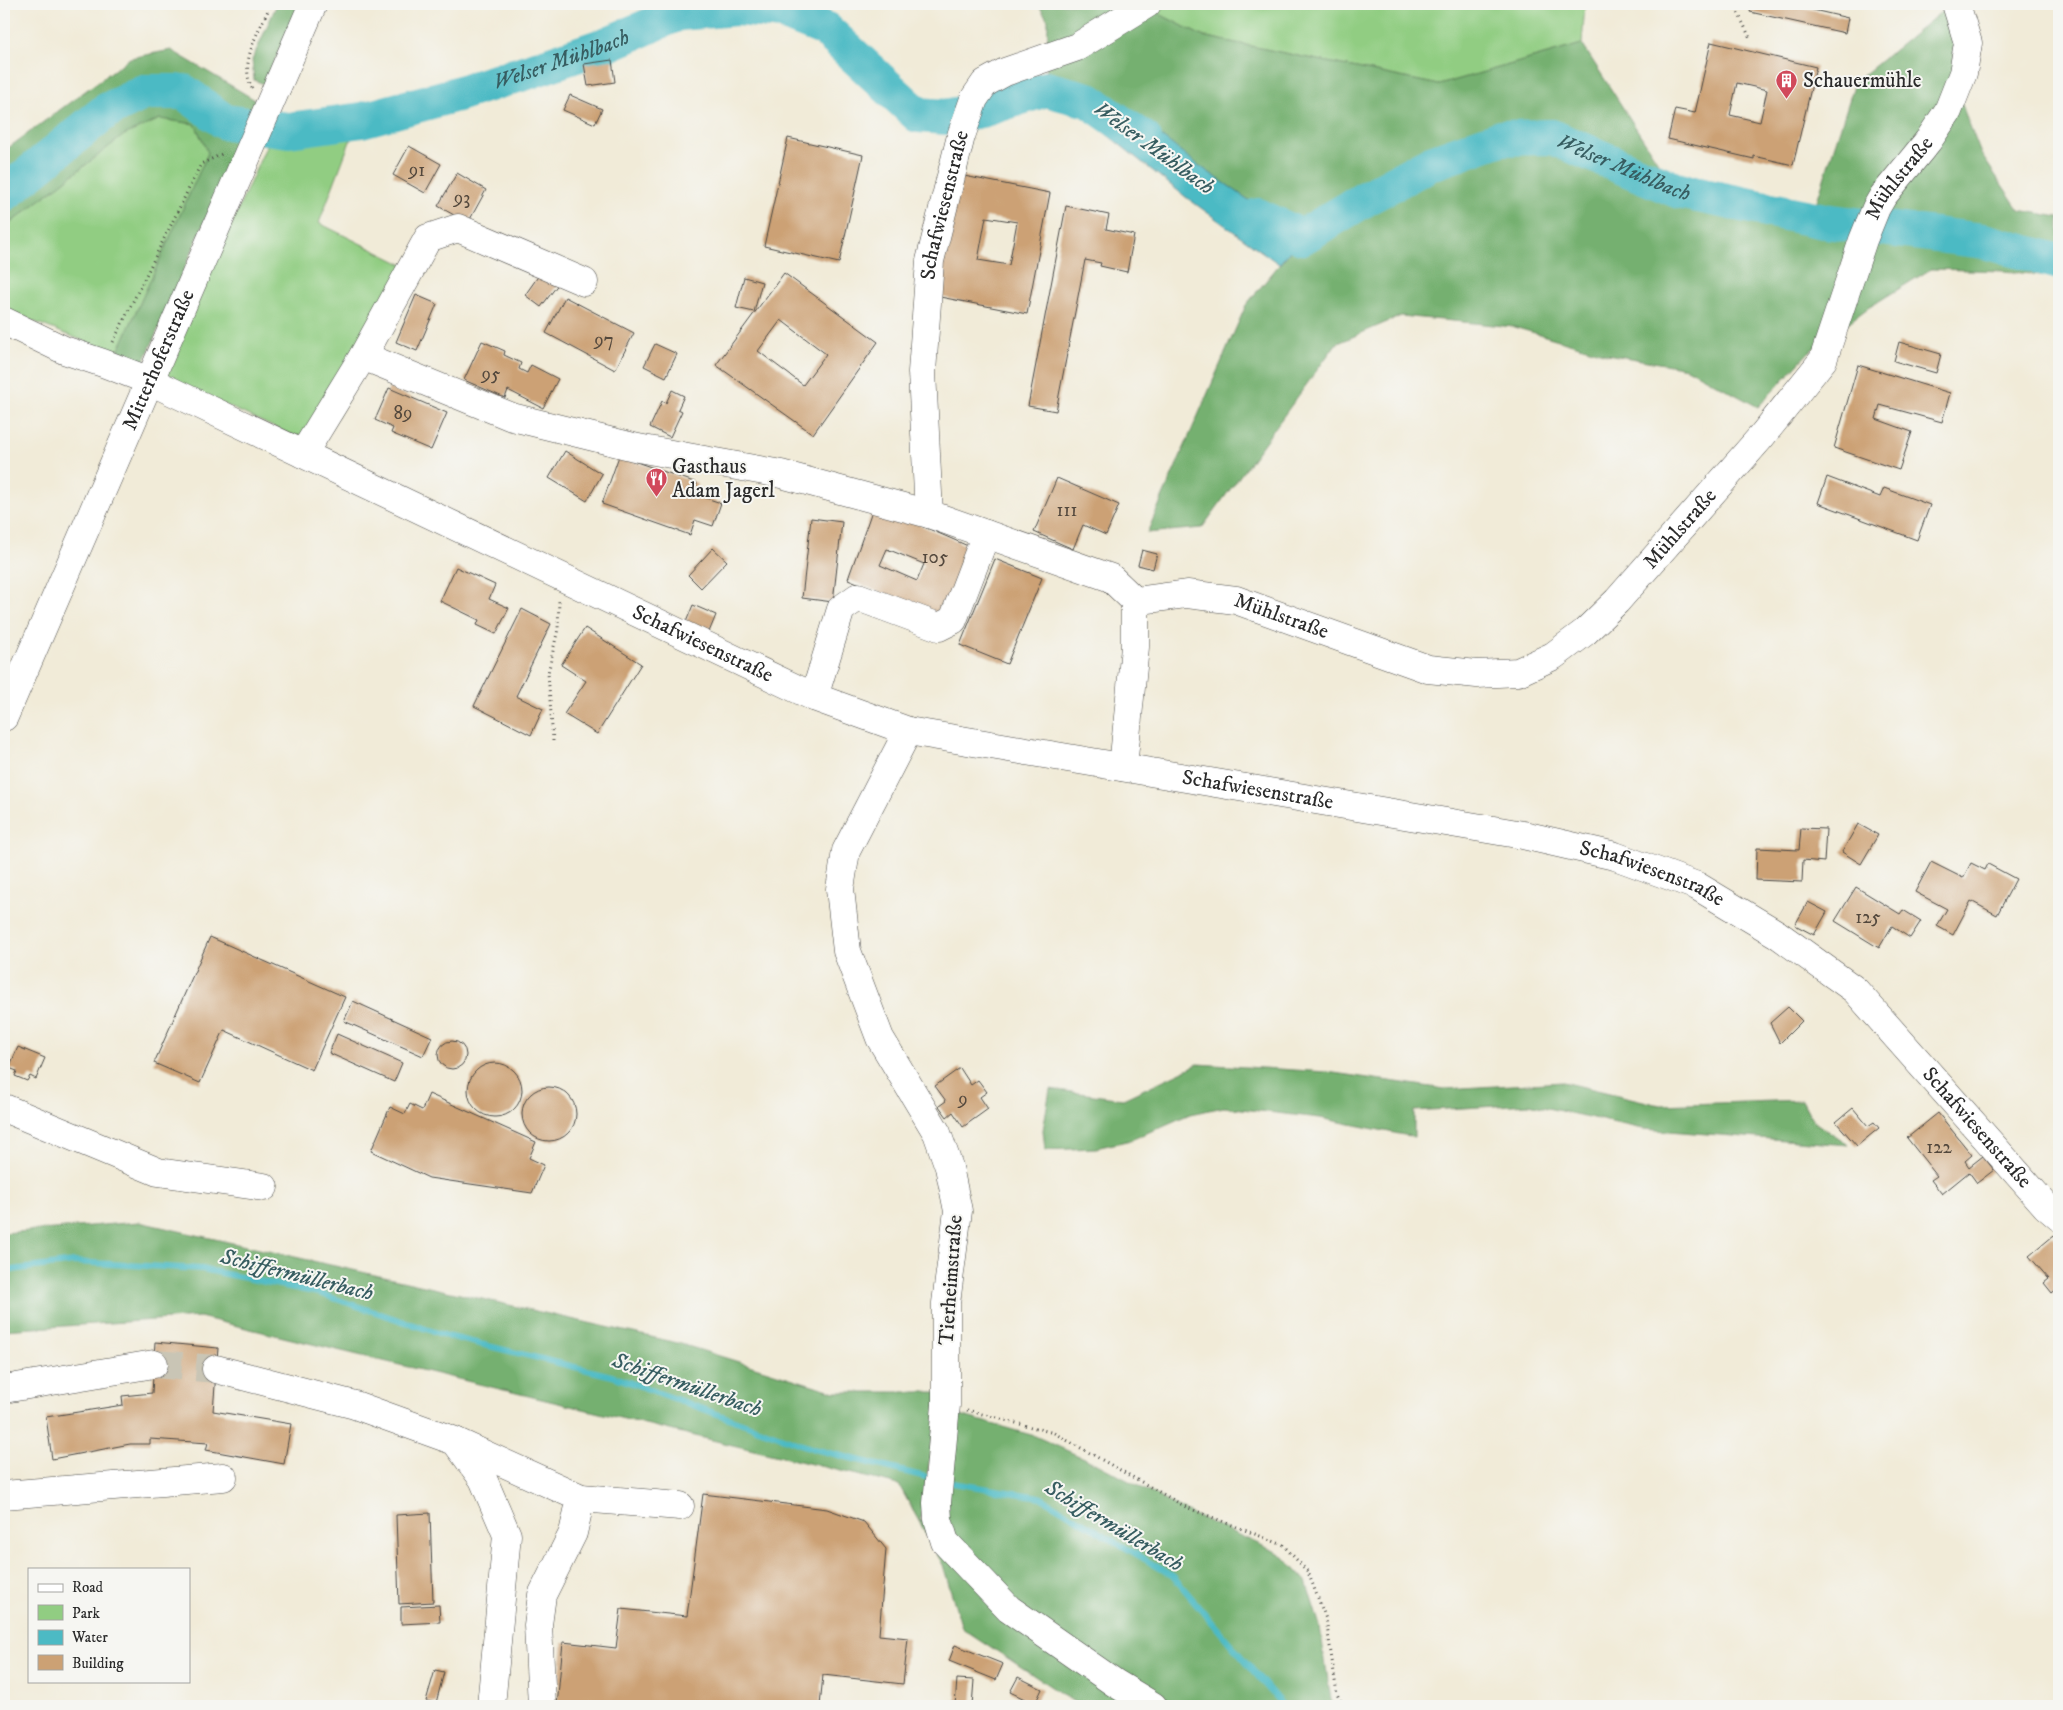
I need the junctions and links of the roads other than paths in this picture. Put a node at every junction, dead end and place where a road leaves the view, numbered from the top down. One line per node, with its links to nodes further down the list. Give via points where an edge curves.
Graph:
1 (313, 4): 7 (street, Mitterhoferstraße, via 265,90 238,152)
2 (1147, 4): 9 (street, Schafwiesenstraße, via 1077,47 998,76 984,84 974,99 961,136 930,261 922,372)
3 (1956, 4): 11 (street, Mühlstraße, via 1968,43 1963,73 1948,111 1876,208 1823,360 1617,601 1585,632 1553,656 1518,672 1477,674 1428,669 1236,600 1187,594)
4 (584, 282): 6 (street, via 458,228 428,238)
5 (4, 321): 7 (street, Schafwiesenstraße, via 64,350)
6 (362, 356): 8 (street); 9 (street, via 512,417 638,448 781,474)
7 (150, 382): 8 (street, Schafwiesenstraße); 13 (street, Mitterhoferstraße)
8 (303, 454): 12 (street, Schafwiesenstraße)
9 (930, 514): 10 (street)
10 (986, 534): 11 (street, via 1111,578); 12 (street, via 953,620 940,627 858,597 841,609)
11 (1135, 601): 15 (street, via 1135,647)
12 (814, 697): 14 (street, Schafwiesenstraße)
13 (4, 717)
14 (908, 731): 15 (street, Schafwiesenstraße); 29 (street, Tierheimstraße, via 846,851 840,889 847,951 880,1038 937,1133 958,1211 946,1303 946,1405 938,1519 945,1542 1009,1608)
15 (1124, 766): 18 (street, Schafwiesenstraße, via 1523,835 1616,856 1697,886 1777,934 1855,990)
16 (4, 1108): 17 (street, via 158,1172)
17 (264, 1186)
18 (2059, 1217)
19 (154, 1364): 21 (street)
20 (216, 1369): 22 (street, via 355,1405)
21 (4, 1389)
22 (456, 1441): 25 (street); 27 (street, via 484,1479 507,1535)
23 (223, 1477): 24 (street)
24 (4, 1495)
25 (581, 1498): 26 (street); 28 (street, via 573,1533 542,1595 538,1625)
26 (680, 1506)
27 (491, 1706)
28 (542, 1706)
29 (1153, 1706)

